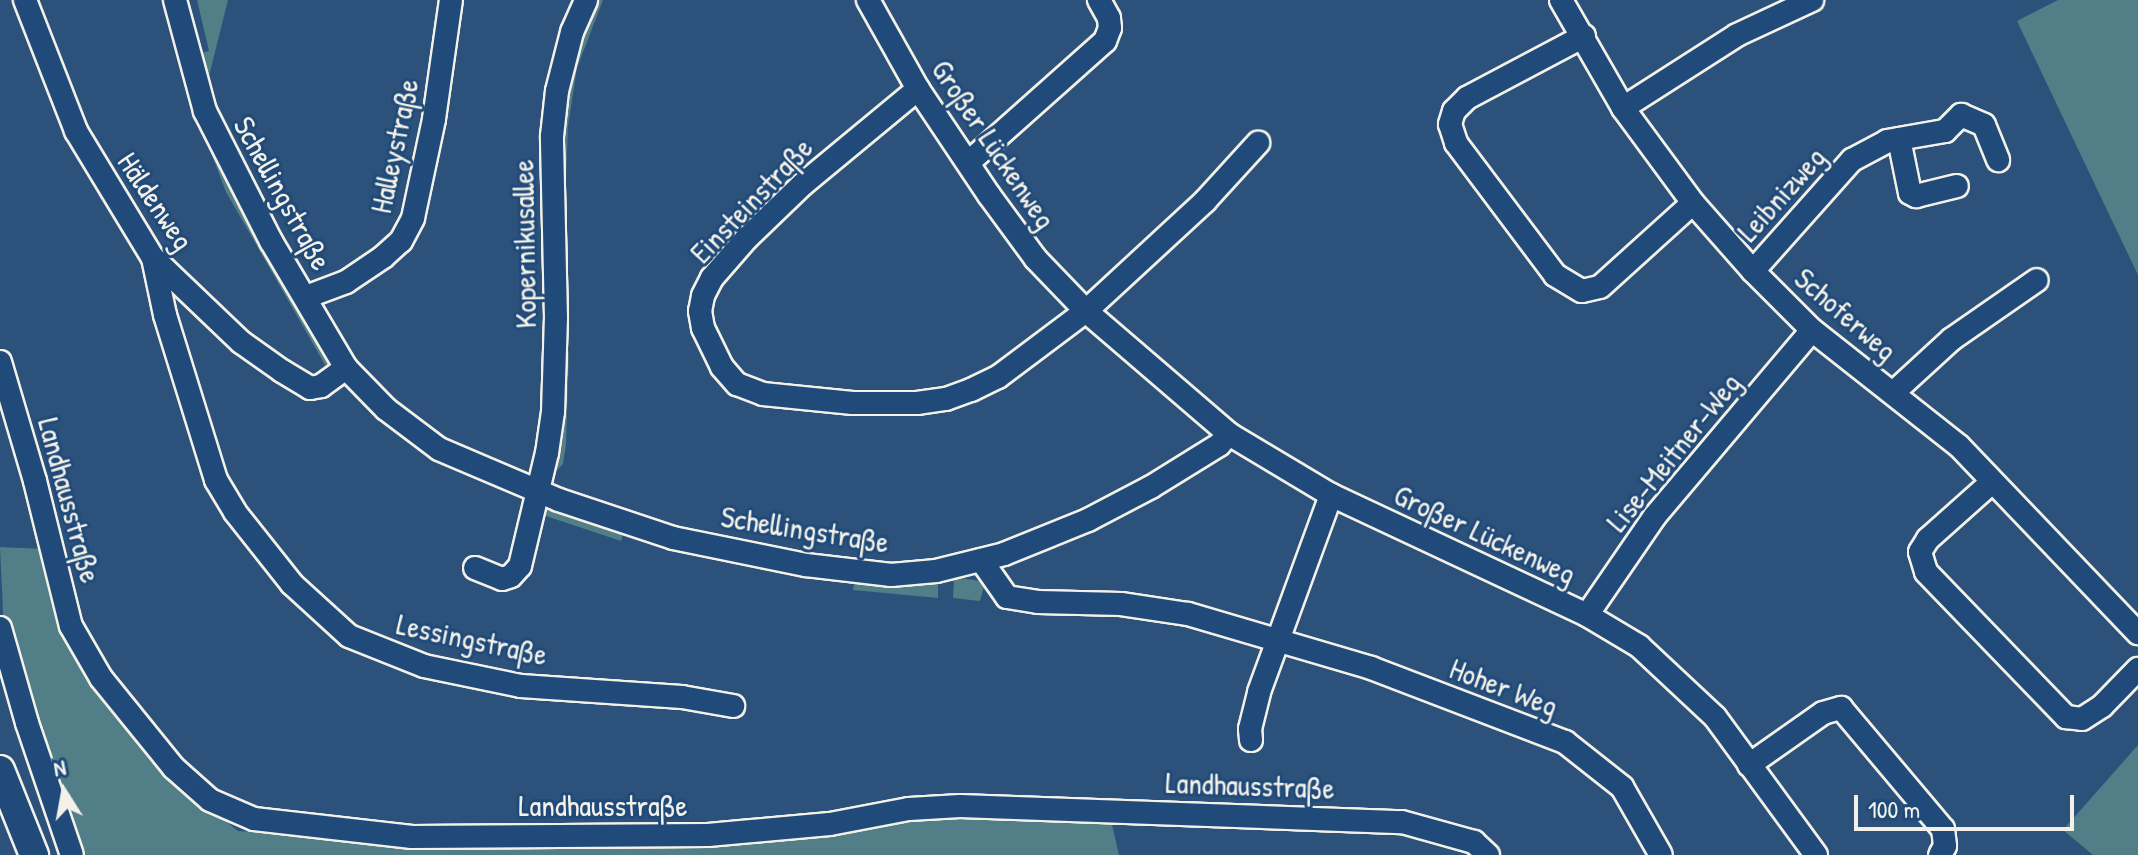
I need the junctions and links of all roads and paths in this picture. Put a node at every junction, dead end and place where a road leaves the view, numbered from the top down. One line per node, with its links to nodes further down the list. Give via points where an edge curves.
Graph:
1 (25, 0): 18 (street, Häldenweg, via 76,131)
2 (175, 0): 21 (street, Schellingstraße, via 205,111)
3 (451, 0): 21 (street, Halleystraße, via 413,218 401,241 383,257 346,282)
4 (586, 0): 29 (street, Kopernikusallee, via 572,32 552,136 554,396)
5 (868, 0): 10 (street, Großer Lückenweg)
6 (1099, 0): 15 (street, via 1109,18 1105,41)
7 (1561, 0): 9 (street, Schoferweg)
8 (1812, 0): 11 (street, via 1737,35)
9 (1584, 36): 11 (street, Schoferweg); 17 (street, via 1467,98 1450,124 1456,143 1555,275 1582,291 1600,287)
10 (918, 89): 15 (street, Großer Lückenweg); 22 (street, Einsteinstraße, via 803,184 712,278 700,311 722,367 737,384 795,399 946,399 998,377)
11 (1623, 108): 17 (street, Schoferweg)
12 (1899, 139): 14 (street, Leibnizweg, via 1945,131 1961,115 1984,125); 16 (street, via 1910,193); 19 (street, Leibnizweg, via 1852,160)
13 (1258, 143): 22 (street, via 1205,201)
14 (1998, 160)
15 (969, 162): 22 (street, Großer Lückenweg, via 1036,259)
16 (1957, 186)
17 (1693, 203): 19 (street, Schoferweg)
18 (153, 258): 25 (street, Häldenweg, via 241,342 310,388); 38 (street, Lessingstraße, via 165,315 216,480 292,584 349,636 424,666 521,686 682,697)
19 (1753, 271): 23 (street, Schoferweg)
20 (2037, 280): 26 (street, via 1952,339)
21 (306, 297): 25 (street, Schellingstraße)
22 (1086, 311): 27 (street, Großer Lückenweg)
23 (1812, 330): 26 (street, Schoferweg); 33 (street, Lise-Meitner-Weg, via 1655,516)
24 (0, 362): 46 (street, Landhausstraße, via 71,626 101,678 174,768 210,800 254,819 412,837 708,835 830,824 909,809 991,807 1402,822 1474,842)
25 (346, 368): 29 (street, Schellingstraße, via 386,409 439,449)
26 (1893, 393): 28 (street, Schoferweg, via 1959,446)
27 (1229, 434): 30 (street, Großer Lückenweg); 31 (street, Schellingstraße, via 1151,487 1088,520)
28 (1992, 482): 35 (street, Schoferweg); 37 (street, via 1928,539 1920,552 1926,572 2066,717 2082,719 2102,706)
29 (539, 492): 31 (street, Schellingstraße, via 673,538 806,565 891,575); 32 (street, via 520,566 502,579)
30 (1331, 495): 33 (street, Großer Lückenweg); 36 (street)
31 (981, 560): 36 (street, Hoher Weg, via 1007,597 1188,614)
32 (475, 568)
33 (1587, 615): 40 (street, Großer Lückenweg, via 1639,646 1680,682 1715,717)
34 (0, 628): 45 (street)
35 (2136, 628)
36 (1278, 641): 39 (street, via 1259,692); 47 (street, Hoher Weg, via 1371,668 1565,742 1622,787)
37 (2138, 669)
38 (733, 706)
39 (1251, 740)
40 (1749, 765): 48 (street, Großer Lückenweg); 49 (street, via 1823,713 1841,708 1943,829)
41 (0, 770): 44 (main road)
42 (0, 819): 43 (main road)
43 (14, 855)
44 (34, 855)
45 (72, 855)
46 (1488, 855)
47 (1661, 855)
48 (1816, 855)
49 (1940, 855)

